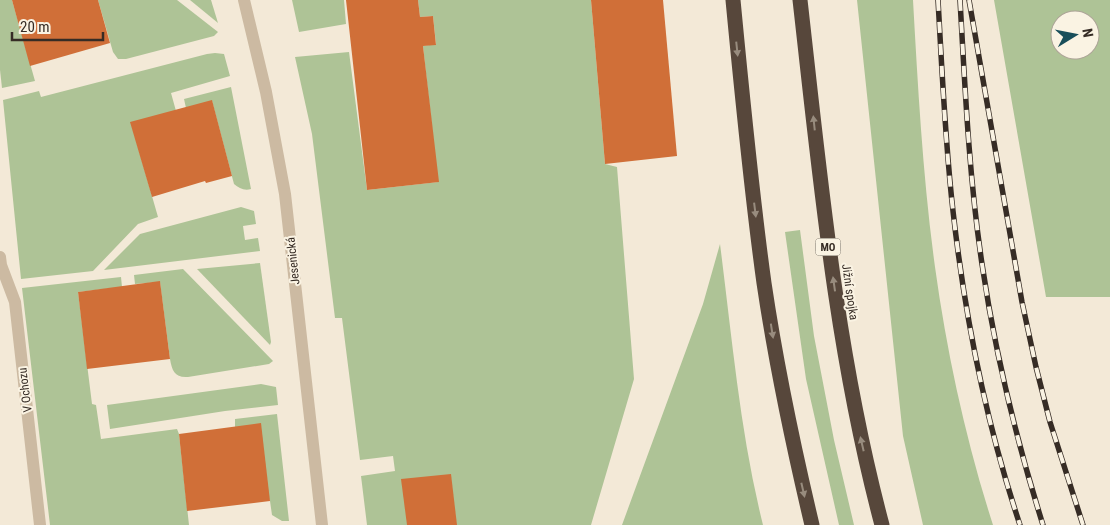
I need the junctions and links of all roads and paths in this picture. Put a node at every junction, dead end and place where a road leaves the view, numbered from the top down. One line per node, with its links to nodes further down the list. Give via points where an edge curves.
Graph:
1 (244, 0): 6 (street, Jesenická, via 268,101 285,194)
2 (733, 0): 7 (highway, one-way to 7, via 764,283 797,464)
3 (800, 0): 8 (highway, Jižní spojka / MO, one-way to 3, via 847,371 826,232)
4 (0, 257): 5 (street, V Ochozu, via 15,302)
5 (40, 525)
6 (322, 525)
7 (812, 525)
8 (882, 525)

